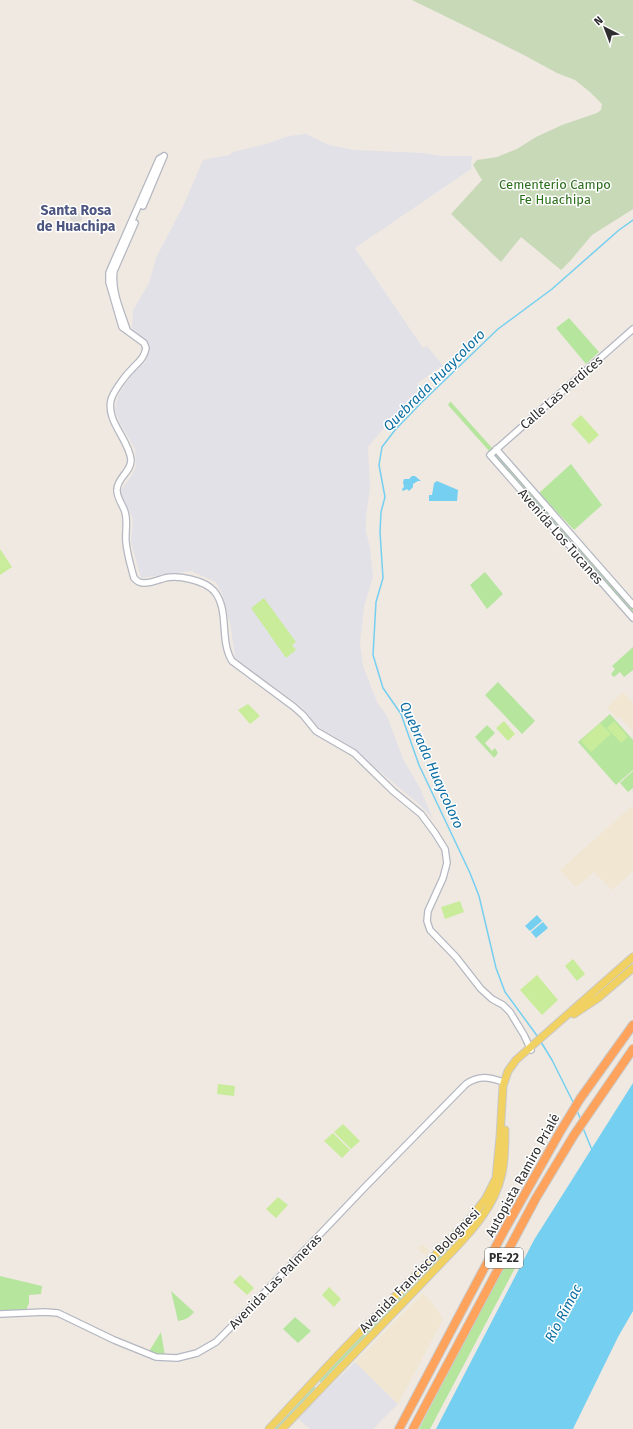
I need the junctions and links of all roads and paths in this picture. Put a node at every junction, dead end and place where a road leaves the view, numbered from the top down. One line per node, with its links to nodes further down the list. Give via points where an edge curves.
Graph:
1 (633, 329): 3 (street, Calle Las Perdices)
2 (130, 333): 2 (street, via 117,299 114,271 164,156 159,158 109,273 119,319); 11 (street, via 144,343 145,353 142,360 130,370 111,400 111,414 125,441 131,460 129,469 120,479 117,494 126,517 126,542 134,578 143,584 182,577 213,590 220,604 228,655 232,661 294,707 316,731 354,753 421,814 445,849 448,863 444,878 428,911 427,921 430,930 456,957 481,989 510,1012)
3 (496, 449): 4 (street, Calle Las Perdices); 5 (street, Avenida Los Tucanes)
4 (490, 455): 6 (street, Avenida Los Tucanes)
5 (633, 605)
6 (633, 618)
7 (633, 957): 10 (main road)
8 (633, 968): 10 (main road, via 598,998)
9 (633, 1025): 17 (highway, Autopista Ramiro Prialé / PE-22, via 566,1121 505,1229)
10 (550, 1032): 11 (main road)
11 (532, 1047): 13 (main road, Avenida Francisco Bolognesi, via 512,1066); 16 (main road, Avenida Francisco Bolognesi, via 514,1068 508,1080 502,1172 494,1198 479,1222)
12 (633, 1049): 18 (highway, Autopista Ramiro Prialé / PE-22, via 574,1135 536,1198)
13 (504, 1082): 14 (street, Avenida Las Palmeras, via 484,1077 466,1084 244,1314 216,1342 197,1353 177,1358 156,1357 58,1313); 15 (main road, Avenida Francisco Bolognesi, via 496,1178 483,1203)
14 (0, 1314)
15 (269, 1429)
16 (282, 1429)
17 (399, 1429)
18 (413, 1429)

